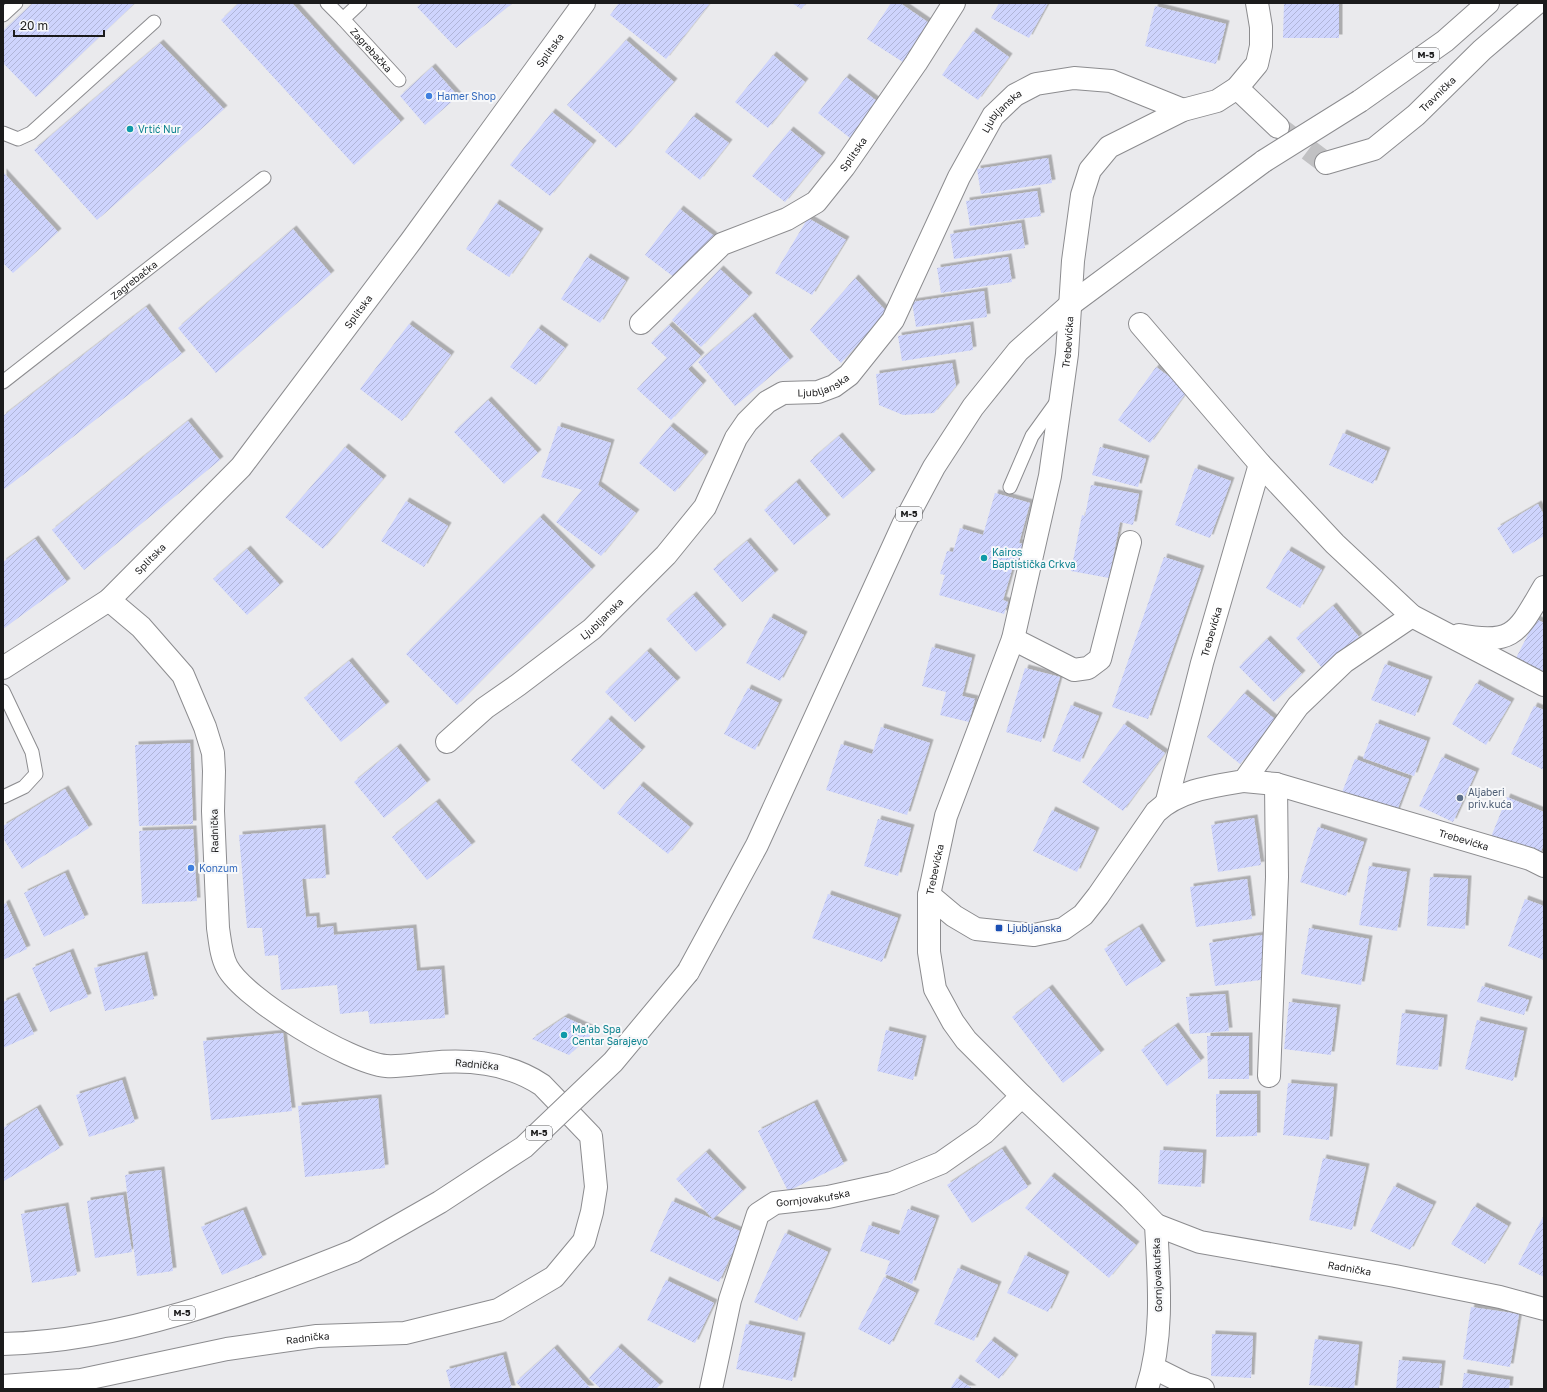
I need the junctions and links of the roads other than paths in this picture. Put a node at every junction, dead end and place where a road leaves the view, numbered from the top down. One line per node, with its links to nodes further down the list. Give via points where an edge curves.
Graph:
1 (16, 3): 9 (lane)
2 (327, 3): 10 (lane, Zagrebačka)
3 (360, 3): 10 (lane, Zagrebačka)
4 (584, 3): 28 (street, Splitska, via 411,241 241,468)
5 (954, 3): 20 (street, Splitska, via 912,70 844,167 816,202 787,219 722,244)
6 (1257, 3): 13 (street, via 1261,27 1261,46 1257,64)
7 (1488, 3): 19 (street, M-5, bridge, via 1445,41 1360,101 1264,162)
8 (1537, 3): 17 (street, Travnička, via 1482,50 1416,115 1374,149)
9 (3, 15)
10 (343, 19): 12 (lane, Zagrebačka)
11 (154, 22): 16 (lane, via 31,133 18,139)
12 (400, 80)
13 (1237, 88): 14 (street, via 1217,101); 15 (street)
14 (1183, 110): 19 (street, via 1110,147 1090,170 1082,195); 35 (street, Ljubljanska, via 1111,81 1074,78 1036,84 1015,94 993,116 967,164 893,320 849,375 834,386 818,392 783,393 767,402 747,422 736,438 704,506 666,555 592,629 485,708)
15 (1278, 127)
16 (3, 133)
17 (1326, 163)
18 (264, 178): 22 (lane, Zagrebačka)
19 (1070, 304): 23 (street, Trebevićka); 46 (street, M-5, bridge, via 1018,351 973,407 934,467 903,525 757,845 688,972 614,1062 524,1147 440,1202 354,1252 269,1286 201,1309 109,1331 32,1343)
20 (641, 323)
21 (1140, 324): 24 (street)
22 (3, 382)
23 (1061, 395): 25 (lane, via 1032,436); 31 (street, Trebevićka, via 1050,476)
24 (1260, 464): 29 (street, via 1335,544); 39 (street, Trebevićka, via 1202,662)
25 (1010, 487)
26 (1130, 542): 31 (street, via 1100,659 1088,668 1074,670)
27 (1544, 587): 30 (street, via 1516,632 1481,639)
28 (109, 600): 32 (street); 48 (street, Radnička, via 141,627 183,675 206,727 213,753 218,928 226,967 235,978 258,999 319,1040 370,1064 387,1066 448,1061 497,1064 533,1079 542,1085 591,1136 596,1187 584,1241 554,1277 498,1310 405,1333 317,1336 227,1350 81,1380)
29 (1412, 616): 30 (street); 36 (street, via 1344,662 1298,706)
30 (1442, 632): 33 (street)
31 (1013, 639): 41 (street, Trebevićka, via 946,816)
32 (3, 668)
33 (1544, 685)
34 (3, 691): 38 (lane, via 32,752 36,774 24,787)
35 (446, 742)
36 (1244, 781): 37 (street, Trebevićka); 39 (street, Trebevićka, via 1197,790)
37 (1276, 784): 40 (street, Trebevićka, via 1530,859); 42 (street, via 1277,877)
38 (3, 797)
39 (1167, 801): 41 (street, Trebevićka, via 1156,812 1083,915 1063,929 1034,935 976,929 954,916)
40 (1544, 866)
41 (929, 895): 43 (street, Gornjovakufska, via 929,952 935,989 966,1040)
42 (1269, 1076)
43 (1022, 1096): 44 (street, Gornjovakufska); 49 (street, Gornjovakufska, via 984,1133 941,1163 892,1183 828,1197 776,1203 758,1214 730,1300)
44 (1156, 1225): 45 (street, Radnička, via 1200,1242 1402,1277); 47 (street, Gornjovakufska, via 1158,1308)
45 (1544, 1308)
46 (3, 1344)
47 (1154, 1368): 50 (street, Gornjovakufska); 51 (street, via 1186,1384)
48 (3, 1386)
49 (711, 1389)
50 (1147, 1389)
51 (1203, 1389)

